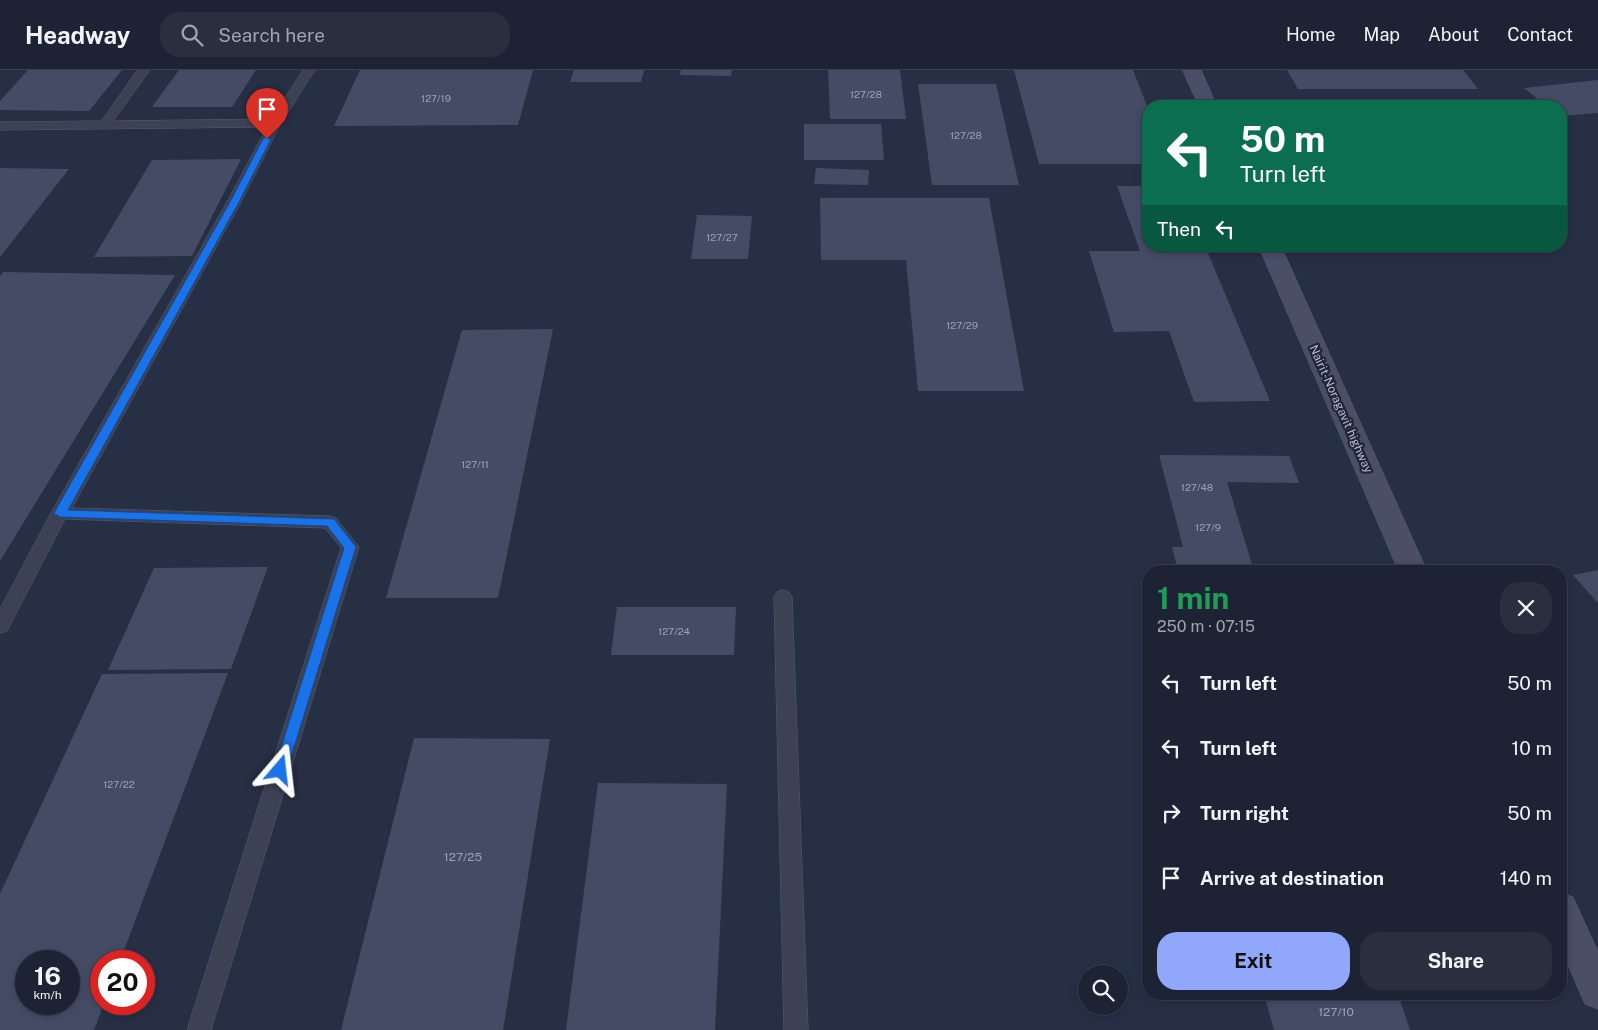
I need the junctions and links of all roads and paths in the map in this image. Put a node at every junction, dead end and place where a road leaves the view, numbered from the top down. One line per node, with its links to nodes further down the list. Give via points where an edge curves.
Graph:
1 (144, 70): 6 (lane)
2 (309, 70): 5 (lane)
3 (1192, 70): 4 (street)
4 (1205, 100)
5 (275, 123): 6 (lane); 9 (lane, via 230,211)
6 (104, 124): 7 (lane)
7 (0, 126)
8 (1273, 252): 10 (street, Nairit-Noragavit highway)
9 (60, 513): 12 (lane); 15 (lane, via 330,522 350,547)
10 (1410, 565)
11 (783, 597): 16 (lane)
12 (0, 626)
13 (1567, 922): 14 (street)
14 (1598, 992)
15 (199, 1030)
16 (796, 1030)

